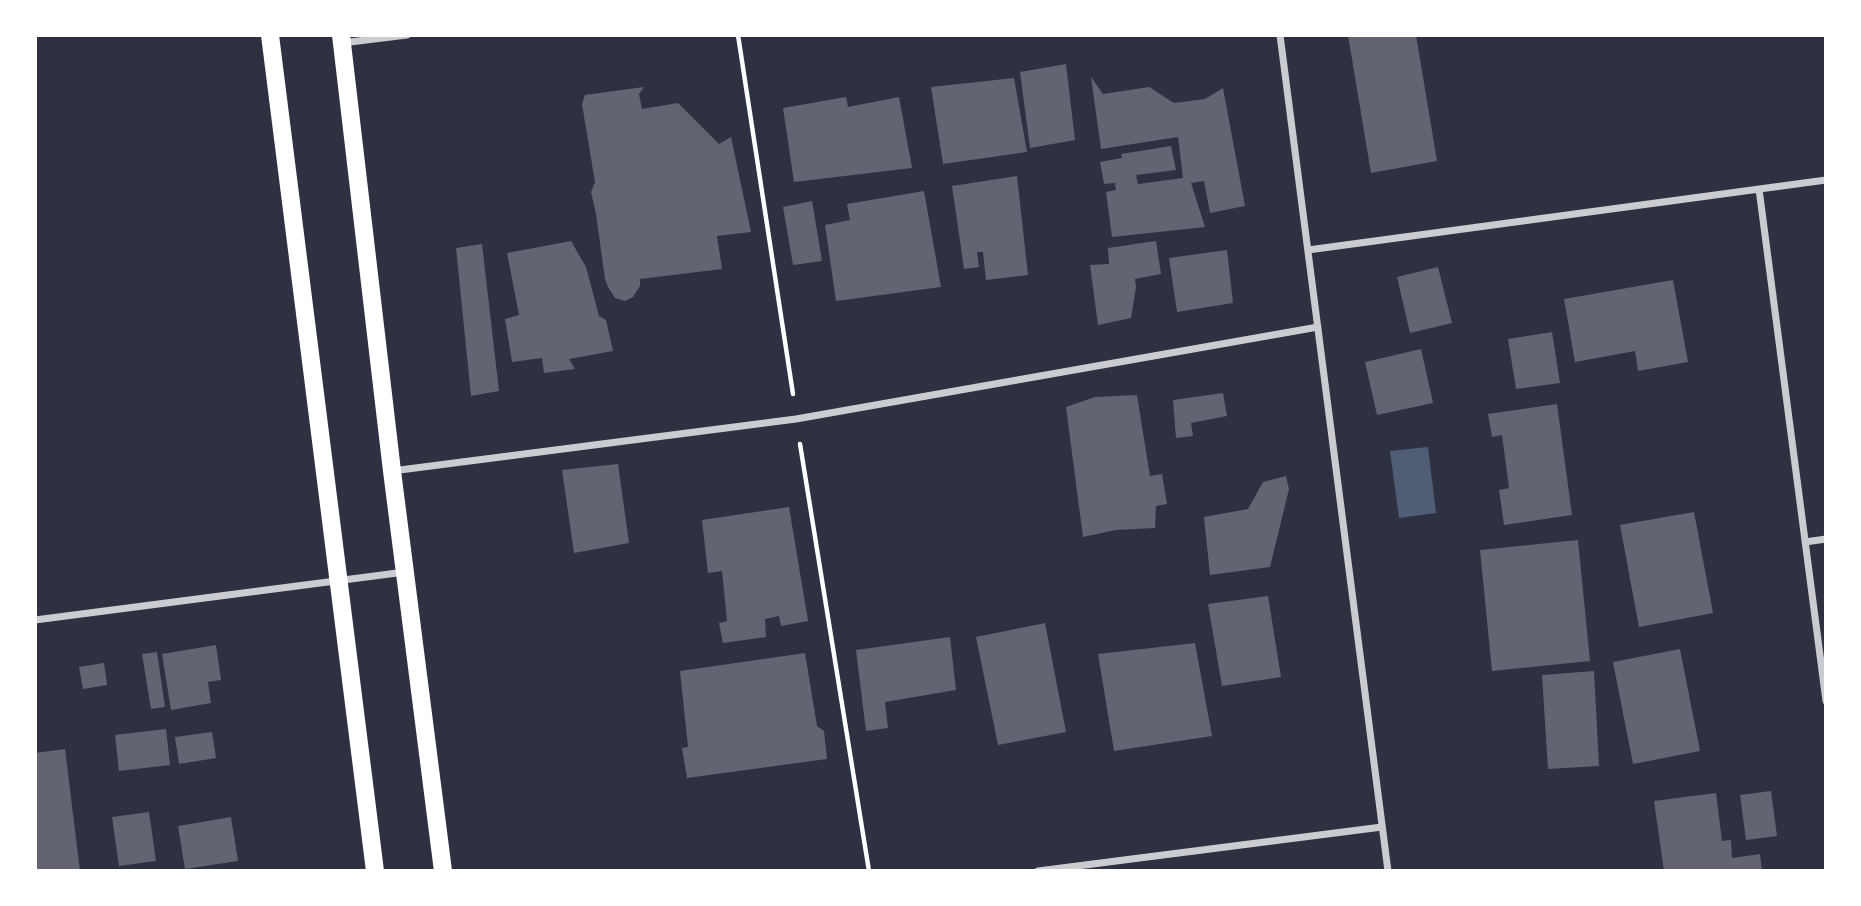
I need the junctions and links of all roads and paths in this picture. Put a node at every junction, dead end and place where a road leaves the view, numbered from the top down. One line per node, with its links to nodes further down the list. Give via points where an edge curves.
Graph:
1 (270, 35): 15 (main road)
2 (407, 35): 5 (street)
3 (738, 35): 10 (path)
4 (1280, 35): 8 (street)
5 (342, 39): 11 (main road)
6 (1826, 180): 7 (street)
7 (1759, 189): 8 (street); 13 (street)
8 (1308, 250): 9 (street)
9 (1318, 327): 10 (street); 18 (street)
10 (796, 419): 11 (street); 21 (path)
11 (392, 471): 14 (main road)
12 (1826, 539): 13 (street)
13 (1805, 542): 17 (street)
14 (405, 572): 15 (street); 20 (main road)
15 (339, 580): 16 (street); 19 (main road)
16 (35, 620)
17 (1826, 701)
18 (1382, 827): 22 (street); 23 (street)
19 (375, 871)
20 (443, 871)
21 (869, 871)
22 (1038, 871)
23 (1388, 871)

